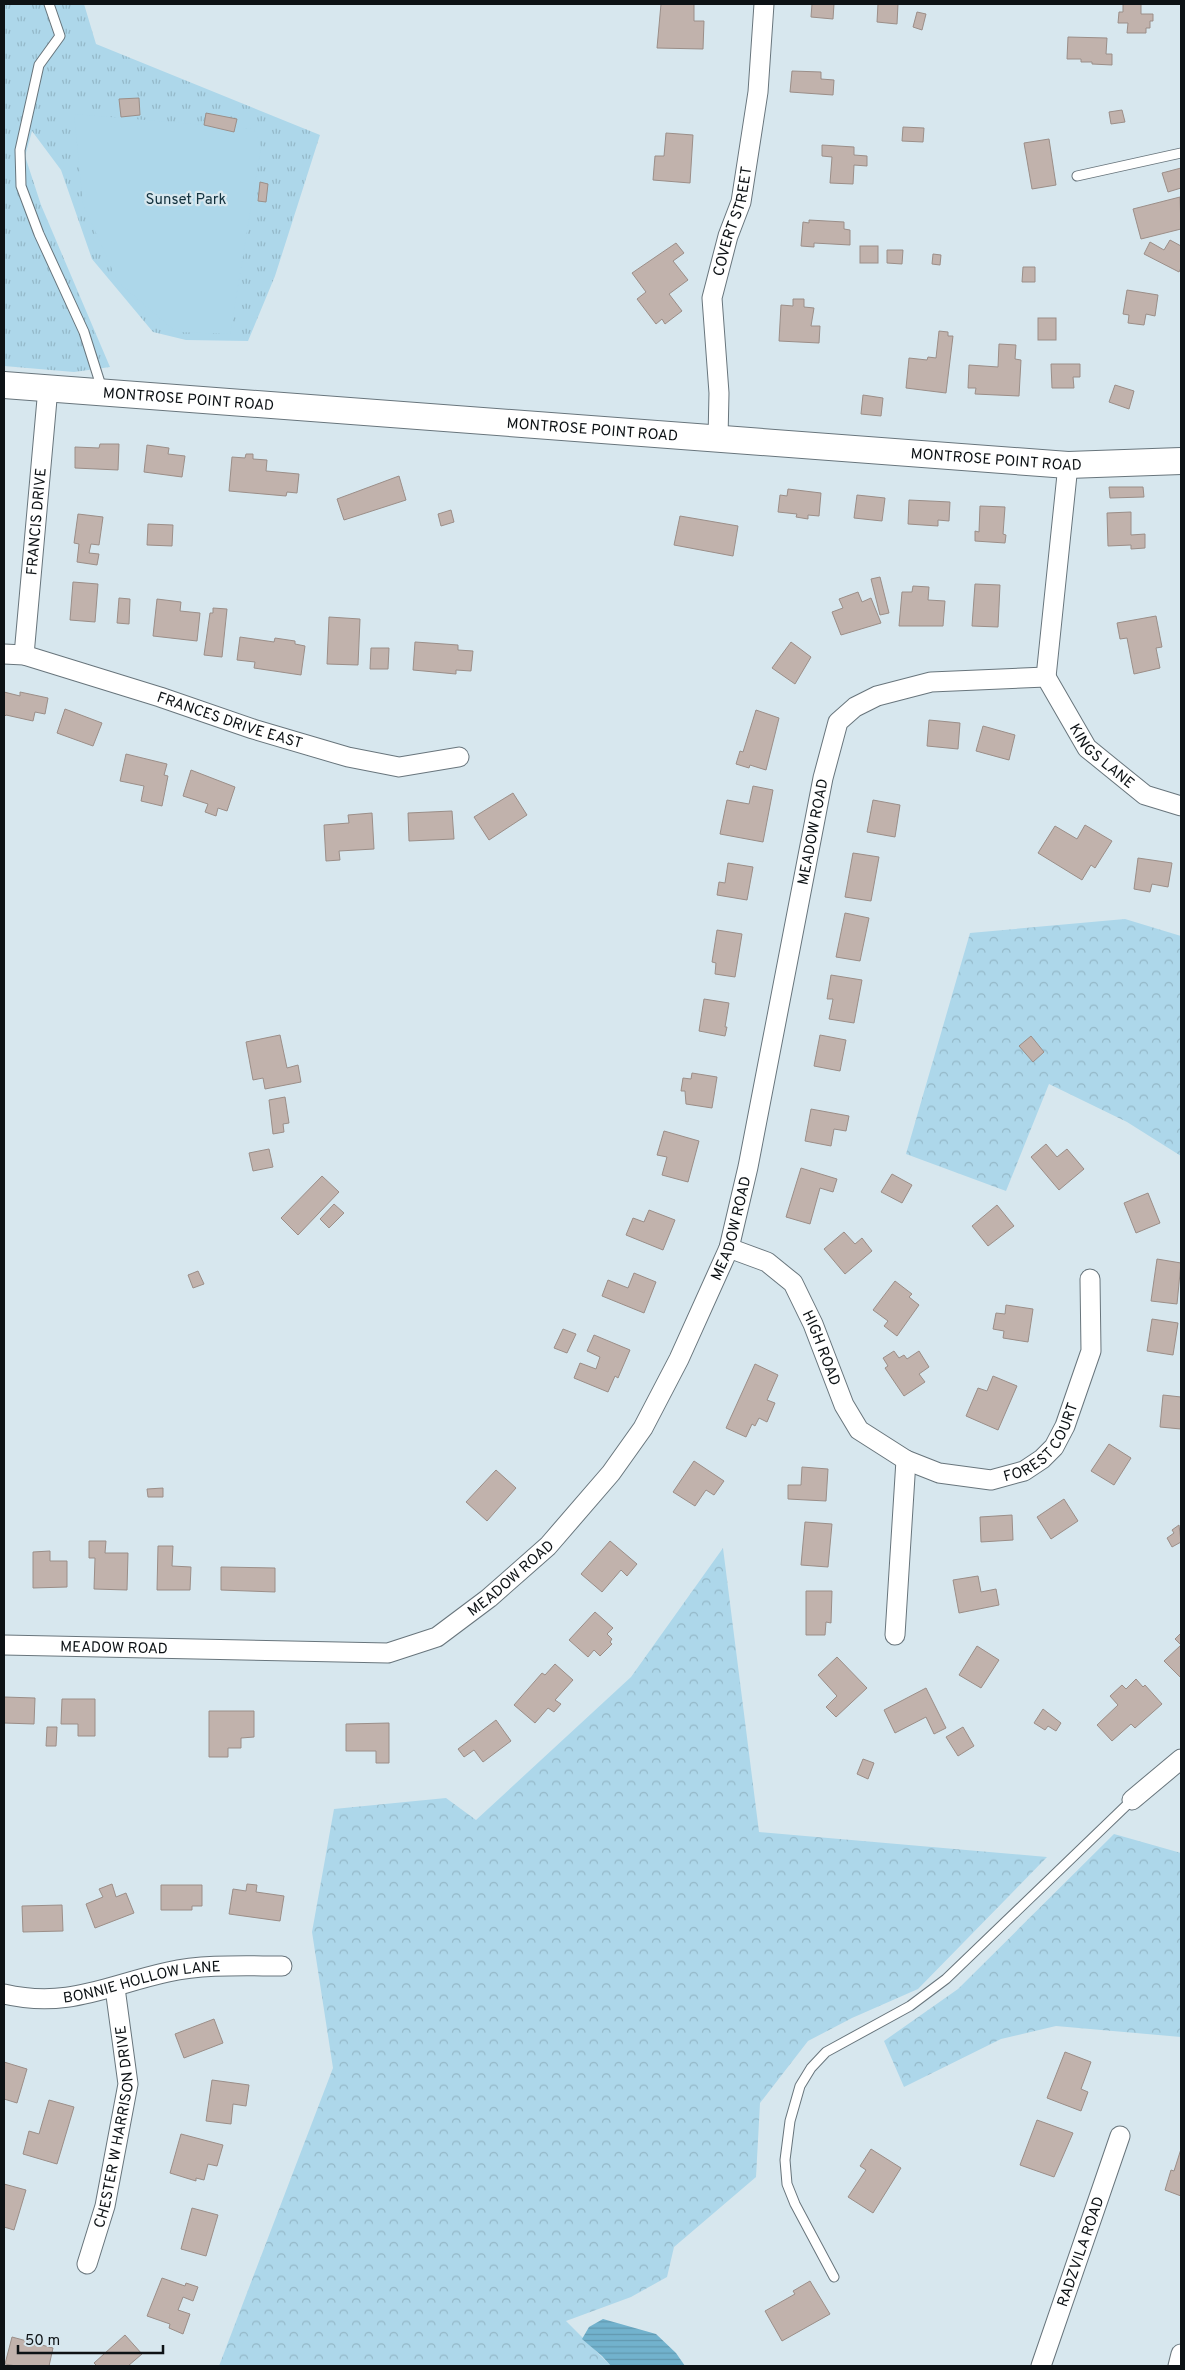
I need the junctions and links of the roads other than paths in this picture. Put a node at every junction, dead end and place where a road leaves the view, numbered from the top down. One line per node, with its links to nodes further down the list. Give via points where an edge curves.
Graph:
1 (50, 4): 7 (lane, via 60,36 40,65 20,150 21,186 84,332)
2 (764, 4): 8 (street, COVERT STREET, via 758,92 741,202 728,236 712,298 719,393)
3 (1181, 153): 4 (lane)
4 (1077, 176)
5 (4, 384): 6 (street, MONTROSE POINT ROAD)
6 (48, 388): 7 (street, MONTROSE POINT ROAD); 12 (street, FRANCIS DRIVE)
7 (103, 391): 8 (street, MONTROSE POINT ROAD)
8 (718, 438): 10 (street, MONTROSE POINT ROAD)
9 (1181, 461): 10 (street, MONTROSE POINT ROAD)
10 (1068, 465): 13 (street)
11 (4, 654): 12 (street, FRANCES DRIVE EAST)
12 (24, 655): 14 (street, FRANCES DRIVE EAST, via 348,757 399,767)
13 (1046, 677): 15 (street, KINGS LANE, via 1087,748 1145,795); 16 (street, MEADOW ROAD, via 931,682 877,696 838,722 823,778 748,1167)
14 (459, 757)
15 (1181, 806)
16 (729, 1248): 18 (street, HIGH ROAD, via 767,1262 793,1283 813,1324 844,1405 858,1430); 20 (street, MEADOW ROAD, via 679,1359 643,1428 611,1473 548,1546 489,1598 437,1637 388,1653)
17 (1090, 1279): 18 (street, FOREST COURT, via 1091,1351 1065,1426 1054,1447 1024,1471 991,1480 940,1473)
18 (906, 1460): 19 (street)
19 (896, 1635)
20 (4, 1645)
21 (1181, 1758): 22 (street)
22 (1132, 1800): 28 (lane, via 946,1979 910,2006 826,2052 811,2068 800,2086 789,2131 785,2160 787,2184)
23 (282, 1966): 24 (street, BONNIE HOLLOW LANE, via 169,1972)
24 (115, 1988): 25 (street, BONNIE HOLLOW LANE, via 68,1999 20,1998); 27 (street, CHESTER W HARRISON DRIVE, via 128,2084 105,2206)
25 (4, 1994)
26 (1120, 2136): 30 (street, RADZVILA ROAD)
27 (87, 2264)
28 (834, 2277)
29 (1181, 2354): 31 (street)
30 (1041, 2366)
31 (1178, 2366)

